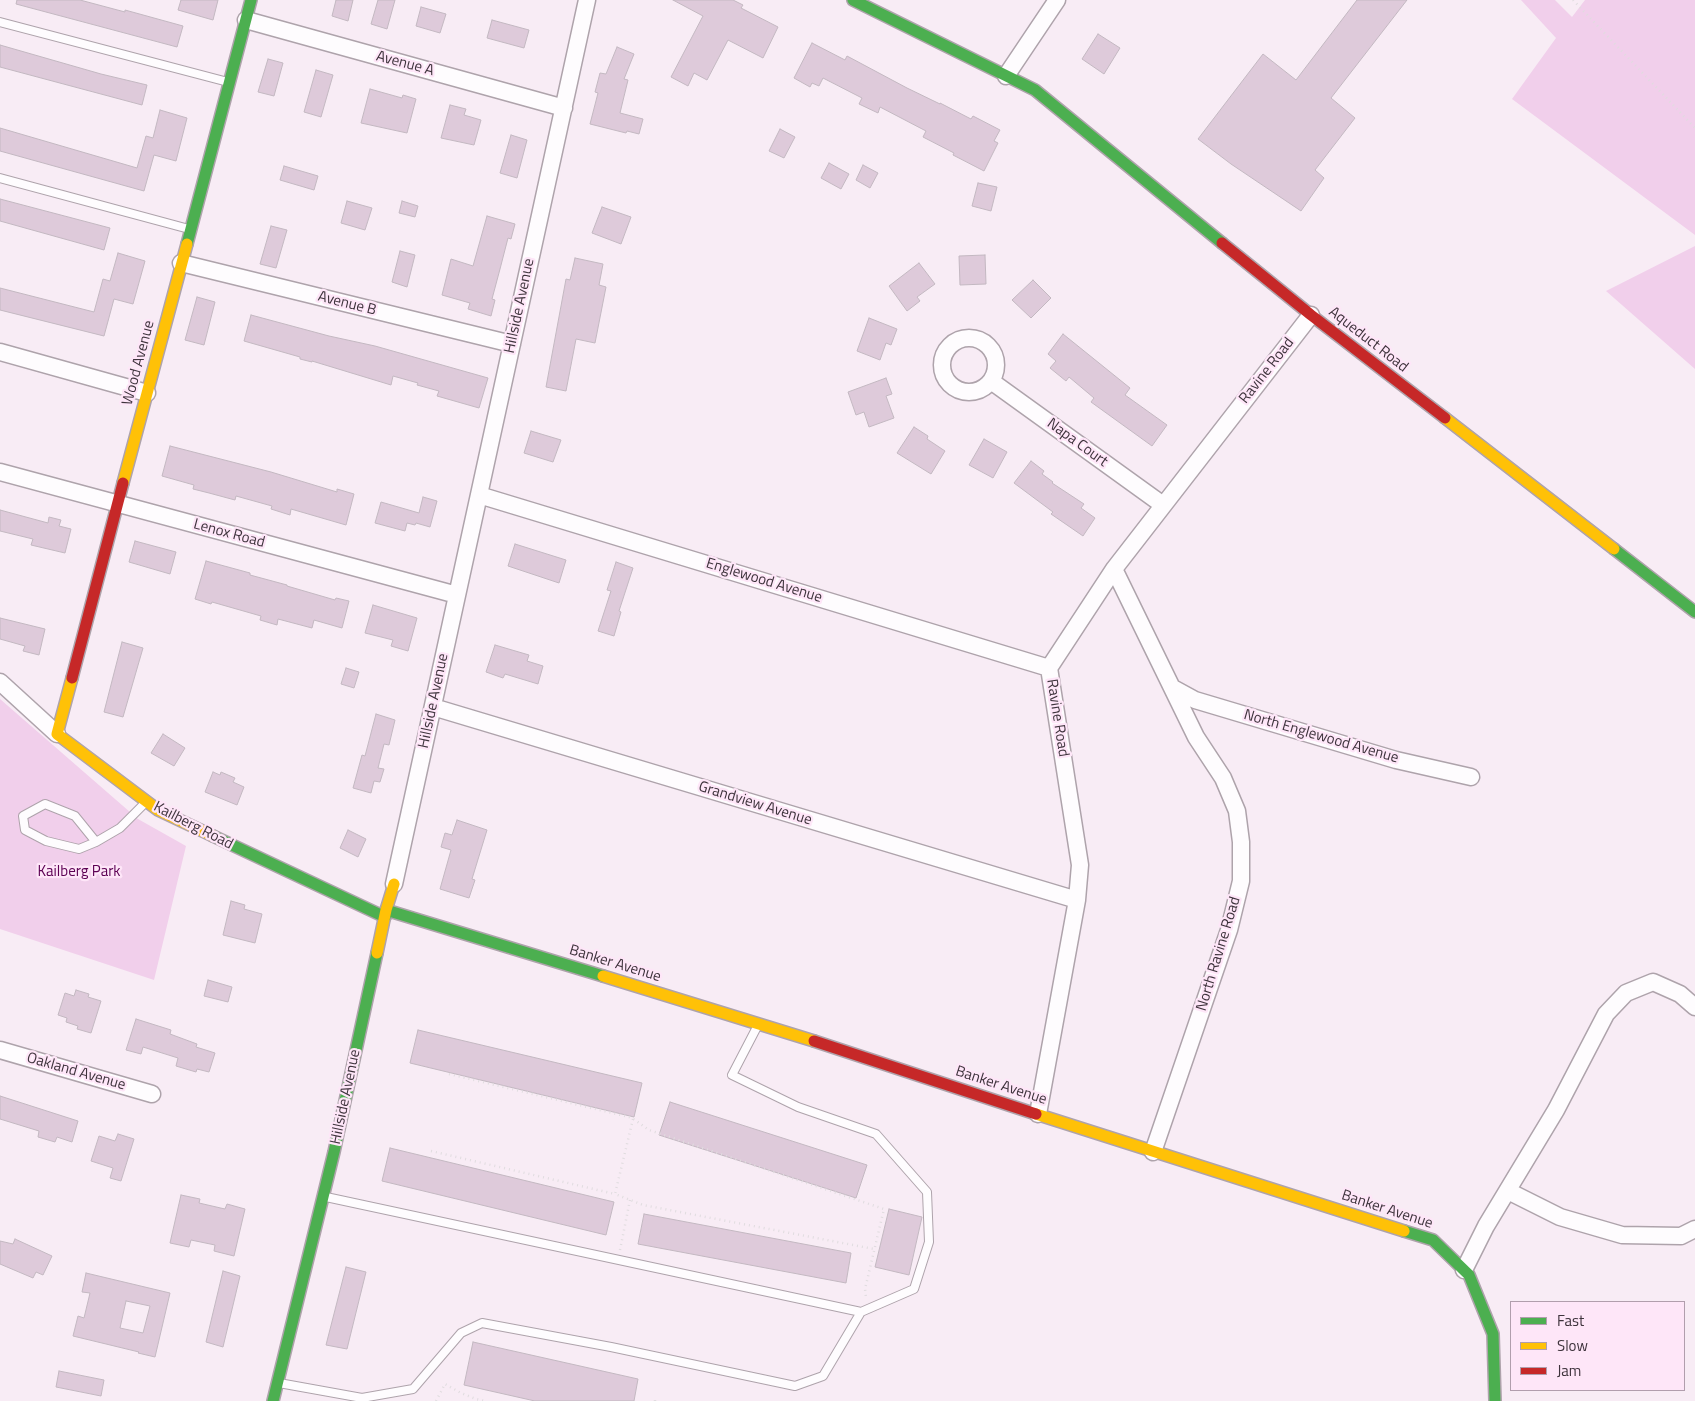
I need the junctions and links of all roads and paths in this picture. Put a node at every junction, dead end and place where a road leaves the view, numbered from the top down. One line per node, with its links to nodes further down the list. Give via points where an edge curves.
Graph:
1 (251, 0): 6 (street, Wood Avenue)
2 (588, 0): 10 (street, Hillside Avenue)
3 (853, 0): 8 (street, Aqueduct Road)
4 (1057, 0): 8 (street)
5 (1573, 0): 11 (path)
6 (246, 20): 9 (street, Wood Avenue); 10 (street, Avenue A)
7 (0, 22): 9 (lane)
8 (1006, 76): 15 (street, Aqueduct Road, via 1035,90)
9 (229, 82): 13 (street, Wood Avenue)
10 (564, 108): 16 (street, Hillside Avenue)
11 (1695, 128)
12 (0, 178): 13 (lane)
13 (190, 230): 14 (street, Wood Avenue)
14 (181, 263): 16 (street, Avenue B); 19 (street, Wood Avenue)
15 (1311, 315): 23 (street, Ravine Road); 26 (street, Aqueduct Road)
16 (512, 344): 21 (street, Hillside Avenue)
17 (0, 352): 19 (street)
18 (991, 381): 23 (street, Napa Court)
19 (147, 393): 22 (street, Wood Avenue)
20 (0, 472): 22 (street, Lenox Road)
21 (479, 495): 25 (street, Hillside Avenue); 27 (street, Englewood Avenue)
22 (118, 504): 25 (street, Lenox Road); 31 (street, Wood Avenue)
23 (1163, 505): 24 (street, Ravine Road)
24 (1114, 569): 27 (street, Ravine Road); 29 (street, North Ravine Road)
25 (457, 595): 30 (street, Hillside Avenue)
26 (1695, 612)
27 (1049, 668): 36 (street, Ravine Road, via 1080,865)
28 (0, 682): 31 (street, Kailberg Road)
29 (1173, 688): 32 (street, North Englewood Avenue, via 1195,700 1396,760); 46 (street, North Ravine Road, via 1196,737 1223,778 1237,811 1241,881 1229,930)
30 (433, 707): 35 (street, Hillside Avenue); 36 (street, Grandview Avenue)
31 (56, 734): 33 (street, Kailberg Road)
32 (1471, 777)
33 (147, 802): 34 (lane, via 120,828); 37 (street, Kailberg Road, via 228,844)
34 (96, 842): 34 (lane, via 75,816 45,804 23,816 26,830 46,842 80,849)
35 (394, 884): 37 (street, Hillside Avenue)
36 (1077, 900): 43 (street, Ravine Road)
37 (386, 914): 39 (street, Banker Avenue); 49 (street, Hillside Avenue)
38 (1695, 1007): 47 (street, via 1680,994 1653,982 1626,993 1606,1014 1556,1110)
39 (759, 1023): 43 (street, Banker Avenue); 55 (lane, via 732,1075 798,1107 876,1134 927,1192 929,1242 914,1289)
40 (0, 1050): 42 (street, Oakland Avenue)
41 (449, 1074): 44 (path)
42 (152, 1094)
43 (1038, 1114): 46 (street, Banker Avenue)
44 (633, 1118): 48 (path); 52 (path, via 649,1130 884,1209)
45 (431, 1151): 48 (path)
46 (1153, 1152): 54 (street, Banker Avenue, via 1432,1240)
47 (1508, 1191): 51 (street, via 1560,1217 1622,1235 1681,1236); 54 (street)
48 (615, 1194): 50 (path)
49 (323, 1196): 53 (lane); 56 (street, Hillside Avenue)
50 (630, 1200): 52 (path); 53 (path)
51 (1695, 1229)
52 (874, 1249): 55 (path)
53 (618, 1260): 55 (lane)
54 (1464, 1270): 61 (street, Banker Avenue, via 1493,1334)
55 (864, 1310): 57 (lane, via 823,1376 795,1386 482,1323 461,1333 413,1389)
56 (277, 1382): 57 (lane); 58 (street, Hillside Avenue)
57 (361, 1399)
58 (273, 1401)
59 (436, 1401): 60 (path, via 445,1384)
60 (486, 1401)
61 (1495, 1401)

